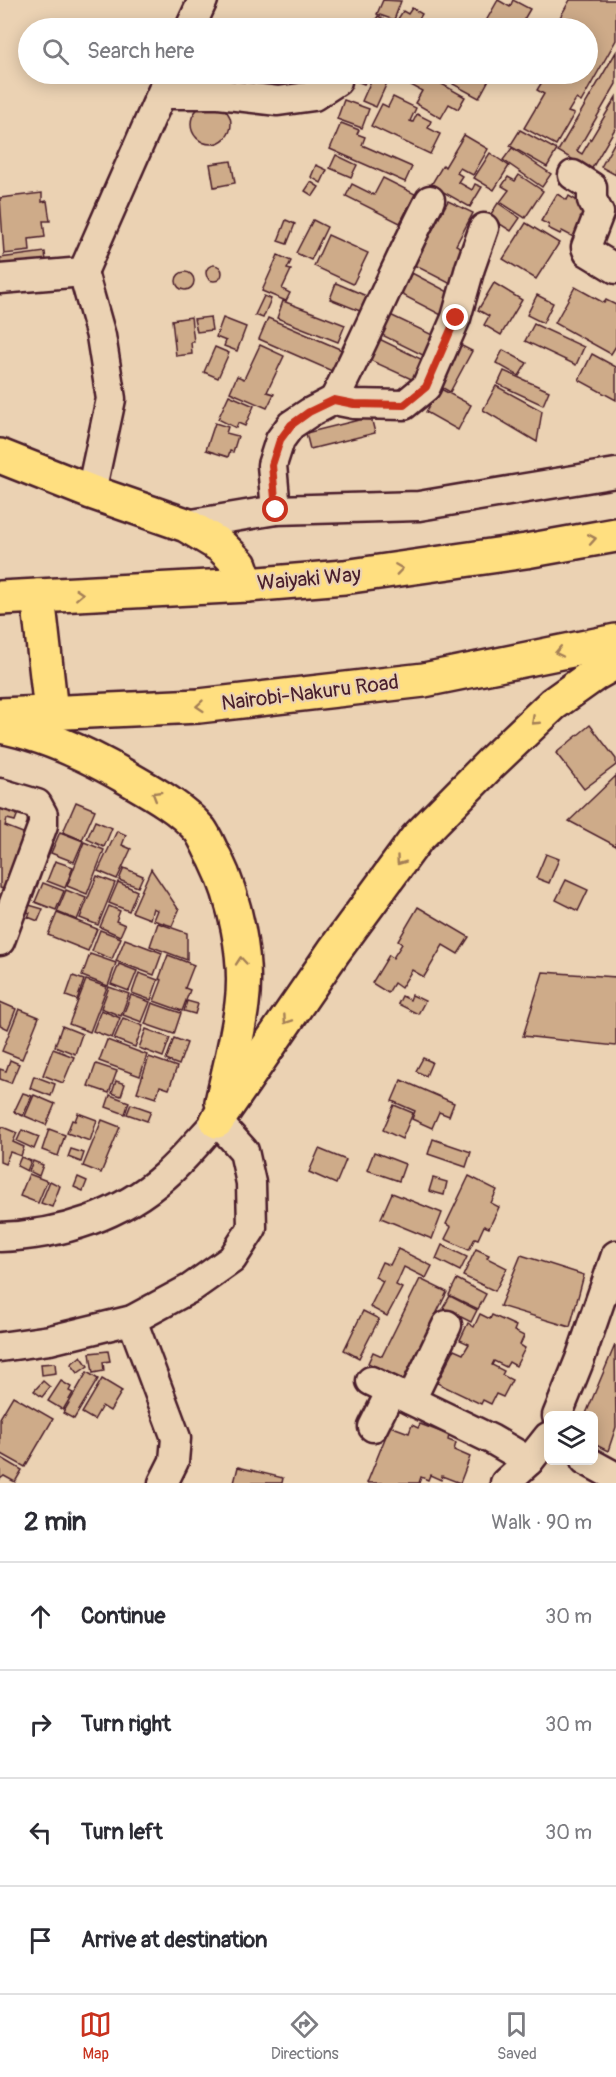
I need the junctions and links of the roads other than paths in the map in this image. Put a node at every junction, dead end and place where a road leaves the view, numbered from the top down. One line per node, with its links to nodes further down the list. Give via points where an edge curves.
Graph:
1 (203, 0): 2 (street)
2 (195, 18)
3 (166, 84): 4 (street, via 278,101 314,96); 9 (street)
4 (333, 84)
5 (573, 175): 8 (street, via 592,187 592,200 599,213 586,247 588,252)
6 (430, 200): 11 (street)
7 (484, 228): 11 (street, via 463,299 426,387 404,405)
8 (616, 269)
9 (83, 272): 10 (street); 14 (street, via 101,336 111,399)
10 (0, 279)
11 (334, 400): 15 (street, via 291,425 280,440 272,465)
12 (0, 456): 14 (highway)
13 (616, 473): 15 (street, via 419,506)
14 (91, 492): 16 (highway)
15 (276, 510): 16 (street)
16 (186, 525): 18 (highway, via 221,546 240,565)
17 (616, 535): 18 (highway, Waiyaki Way, one-way to 17, via 344,577)
18 (247, 585): 19 (highway, Waiyaki Way, one-way to 18)
19 (38, 596): 20 (highway, Waiyaki Way); 25 (highway)
20 (0, 598)
21 (616, 640): 25 (highway, Nairobi-Nakuru Road, one-way to 25, via 424,680 199,706)
22 (616, 662): 24 (highway)
23 (616, 676): 24 (street)
24 (579, 686): 30 (highway, one-way to 30, via 553,704 417,838)
25 (51, 712): 26 (highway, Nairobi-Nakuru Road)
26 (0, 715)
27 (0, 726): 30 (highway, one-way to 27, via 243,1002 242,965 237,914 225,877 200,831 164,799 112,769 54,742)
28 (0, 793): 29 (street, via 37,804 44,825)
29 (0, 941)
30 (218, 1121): 31 (street, via 165,1176 123,1206 82,1224 30,1236); 33 (street, via 244,1151 251,1183 252,1228 232,1259 191,1288)
31 (0, 1237)
32 (616, 1256): 37 (street)
33 (132, 1320): 35 (street, via 50,1340); 43 (street, via 176,1438 174,1461)
34 (447, 1325): 36 (street)
35 (0, 1347)
36 (391, 1391): 38 (street); 40 (street)
37 (559, 1411)
38 (373, 1427)
39 (544, 1443): 40 (street)
40 (529, 1461): 44 (street)
41 (593, 1465): 42 (street)
42 (616, 1477)
43 (163, 1483)
44 (505, 1483)

